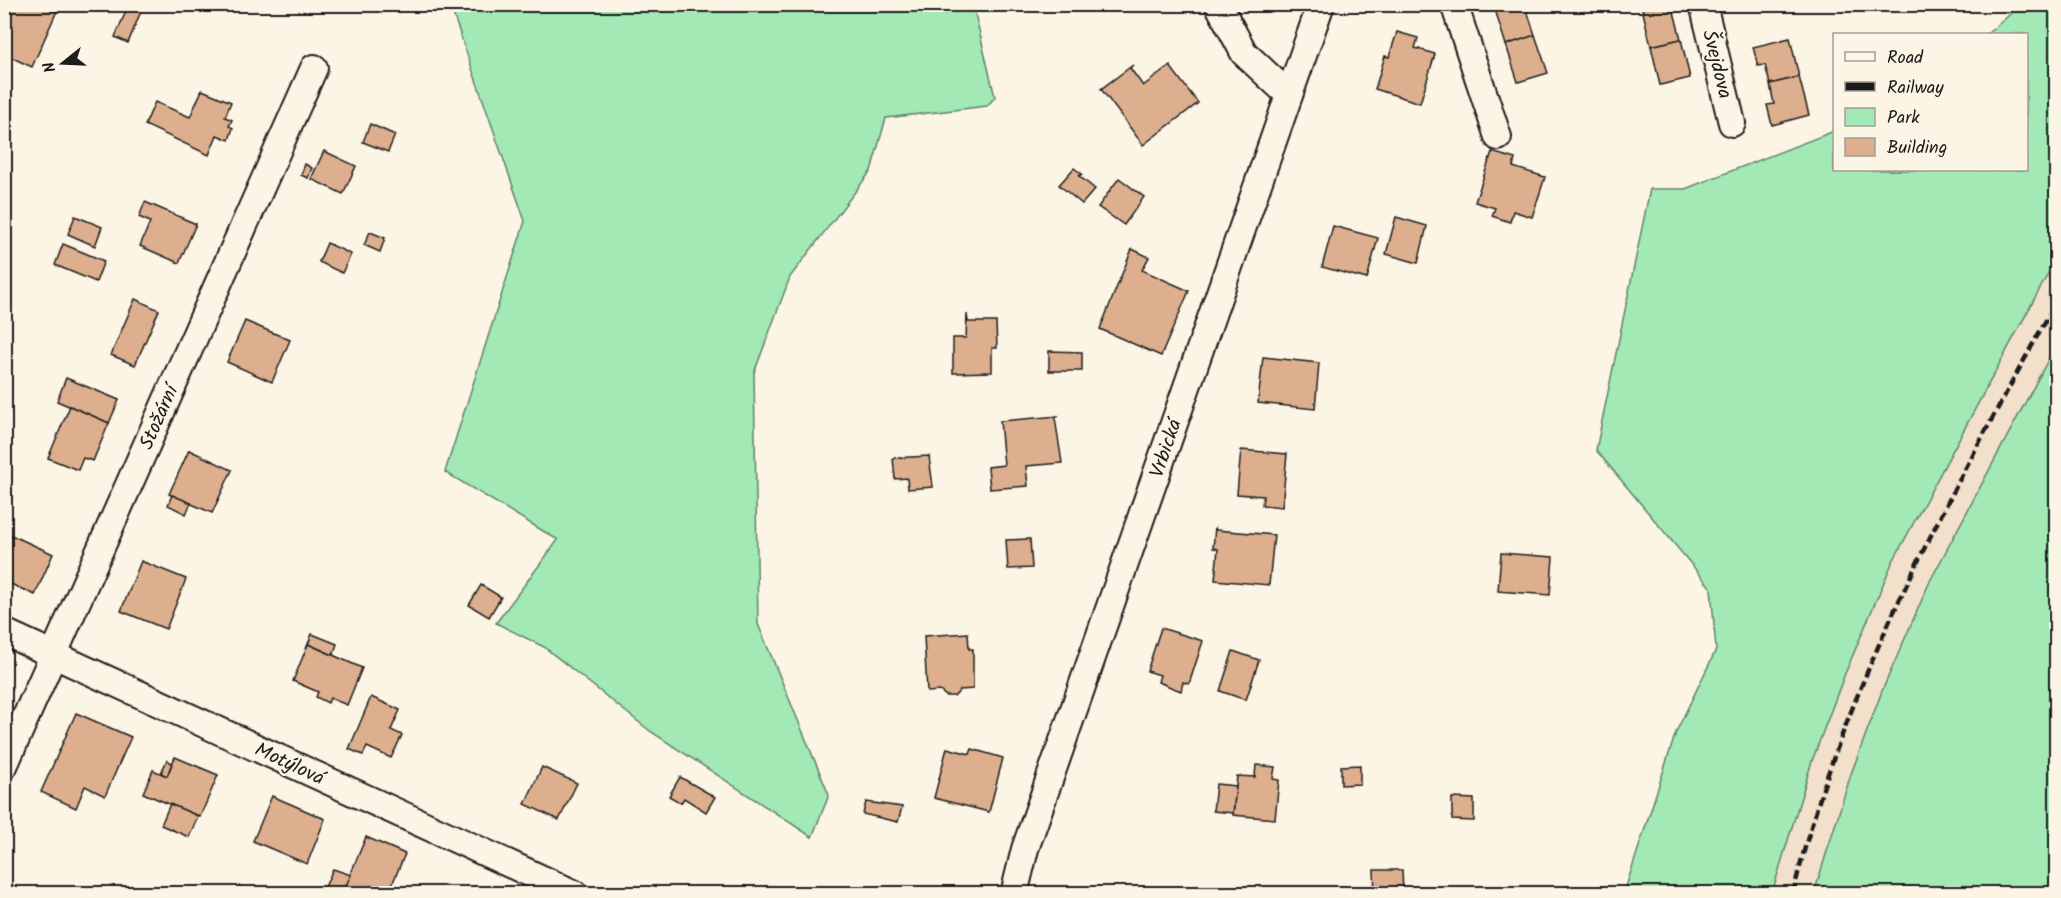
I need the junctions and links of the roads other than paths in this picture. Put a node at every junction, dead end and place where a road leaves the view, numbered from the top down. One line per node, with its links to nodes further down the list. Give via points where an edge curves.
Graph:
1 (1218, 4): 6 (street, via 1244,53)
2 (1321, 4): 6 (street, Vrbická)
3 (1454, 4): 8 (street)
4 (1703, 4): 7 (street, Švejdova)
5 (314, 68): 10 (street, Stožární)
6 (1288, 94): 13 (street, Vrbická, via 1025,849)
7 (1732, 123)
8 (1498, 137)
9 (4, 632): 10 (street, Motýlová)
10 (52, 654): 11 (street, Stožární); 12 (street, Motýlová)
11 (4, 766)
12 (575, 894)
13 (1014, 894)

